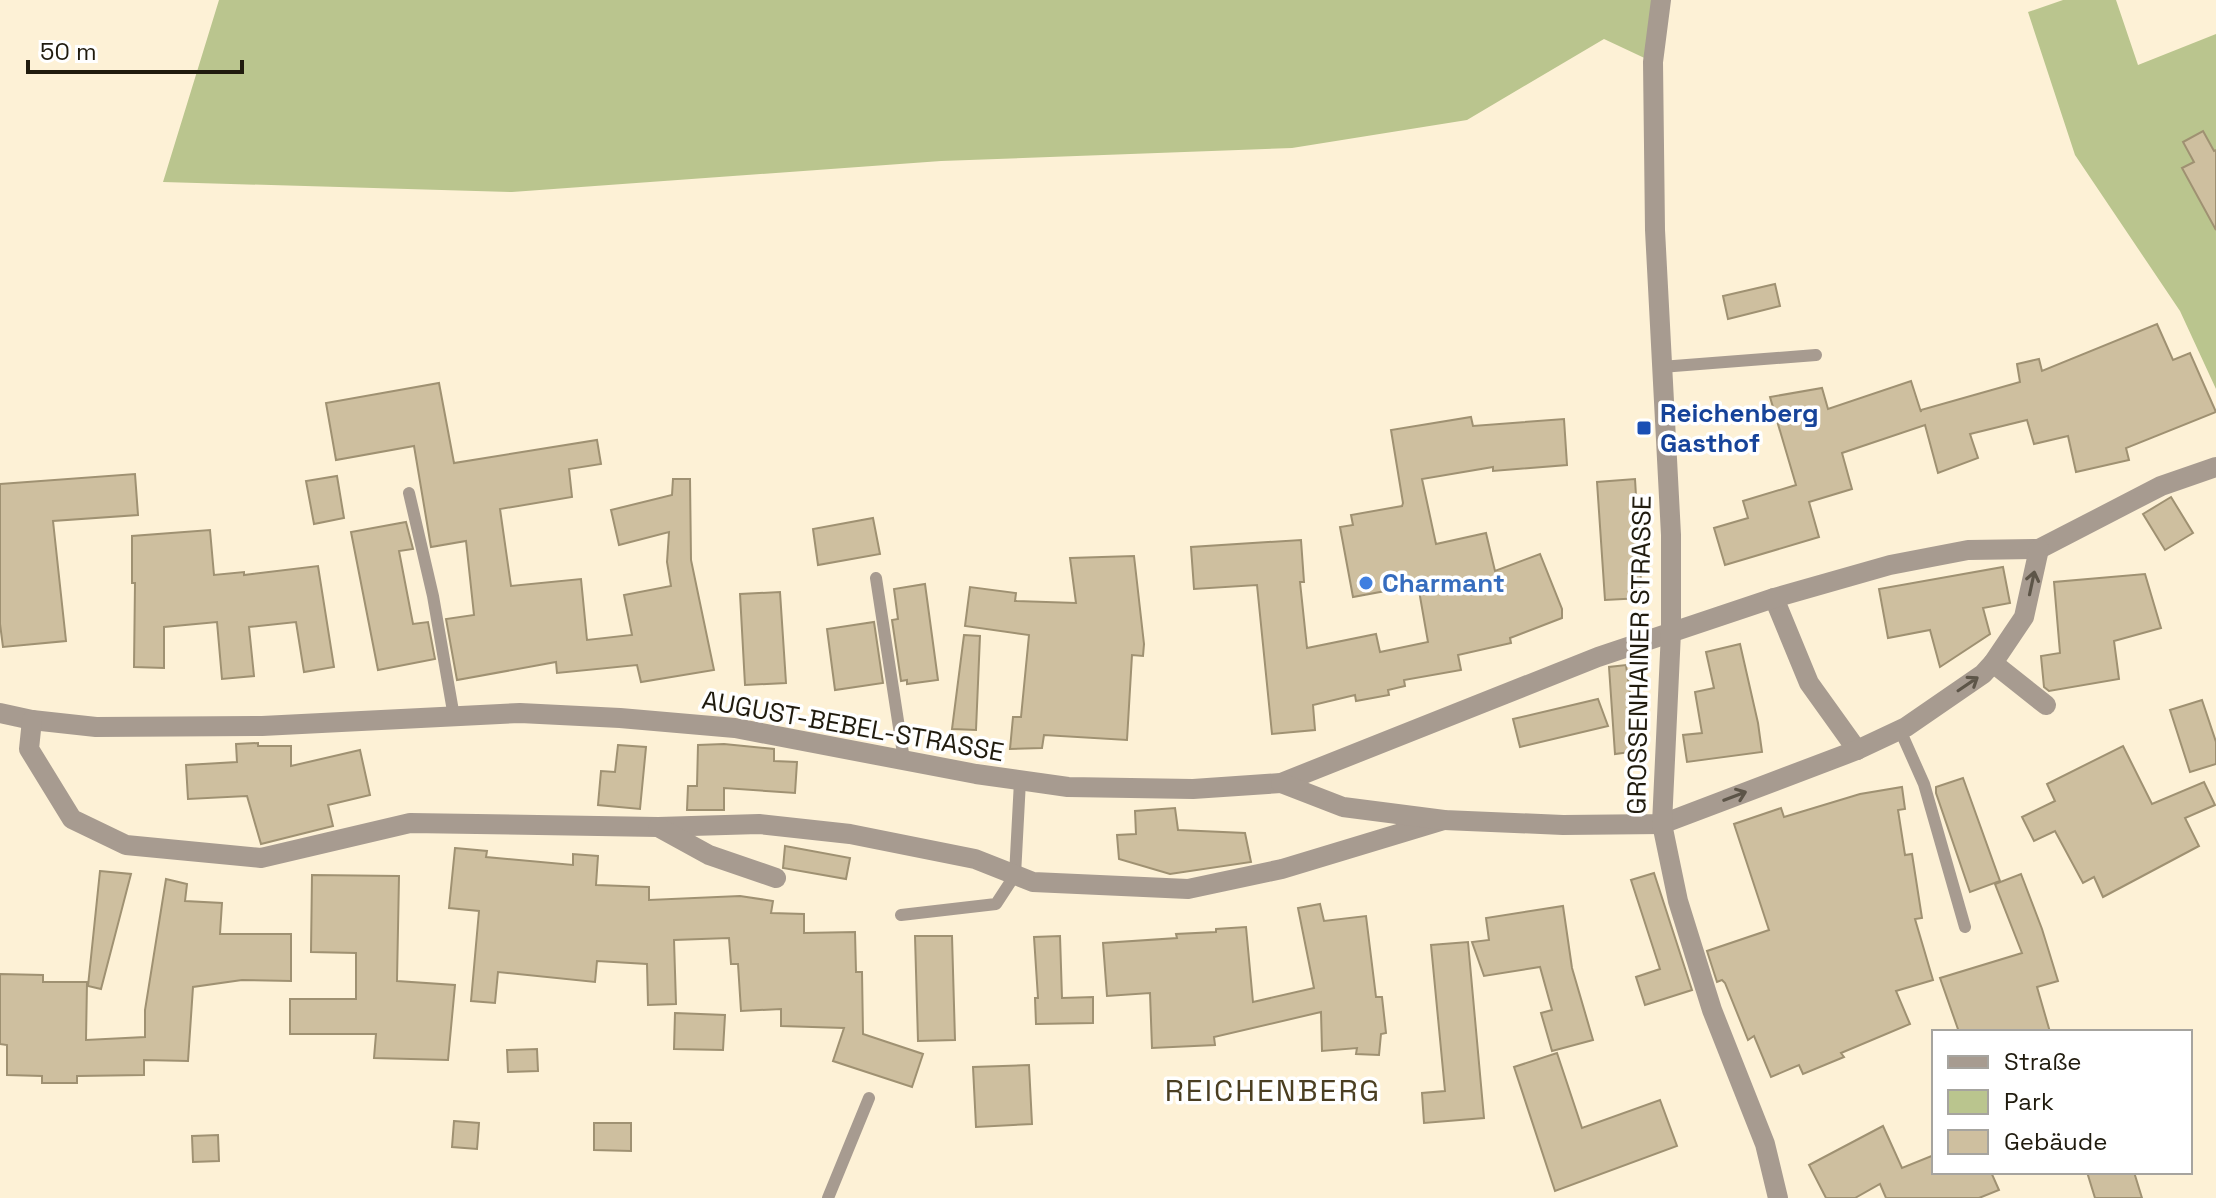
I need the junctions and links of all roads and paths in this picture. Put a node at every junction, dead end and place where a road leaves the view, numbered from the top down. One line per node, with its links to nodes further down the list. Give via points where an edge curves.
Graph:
1 (1661, 0): 3 (street, GROSSENHAINER STRASSE, via 1653,62)
2 (1816, 355): 3 (lane)
3 (1661, 367): 9 (street, GROSSENHAINER STRASSE)
4 (2216, 467): 6 (street, AUGUST-BEBEL-STRASSE, via 2161,486)
5 (409, 493): 13 (lane)
6 (2039, 549): 8 (street, AUGUST-BEBEL-STRASSE, via 1968,550 1890,565); 10 (street, AUGUST-BEBEL-STRASSE, one-way to 6, via 2024,617)
7 (876, 578): 17 (lane)
8 (1774, 598): 9 (street, AUGUST-BEBEL-STRASSE); 16 (street, via 1809,683)
9 (1671, 632): 19 (street, AUGUST-BEBEL-STRASSE); 21 (street, GROSSENHAINER STRASSE)
10 (1993, 663): 11 (street); 15 (street, AUGUST-BEBEL-STRASSE, one-way to 10)
11 (2046, 705)
12 (0, 713): 14 (street, AUGUST-BEBEL-STRASSE)
13 (454, 717): 14 (street, AUGUST-BEBEL-STRASSE, via 262,726 96,727); 17 (street, AUGUST-BEBEL-STRASSE, via 520,713 735,728)
14 (32, 720): 22 (street, AUGUST-BEBEL-STRASSE, via 29,749 72,819 126,845 261,858 410,823)
15 (1900, 730): 16 (street, AUGUST-BEBEL-STRASSE); 26 (lane, via 1924,784)
16 (1857, 750): 21 (street, AUGUST-BEBEL-STRASSE, one-way to 16)
17 (904, 760): 18 (street, AUGUST-BEBEL-STRASSE)
18 (1020, 781): 19 (street, AUGUST-BEBEL-STRASSE, via 1193,789); 23 (lane)
19 (1281, 783): 20 (street, AUGUST-BEBEL-STRASSE, via 1343,807)
20 (1444, 820): 21 (street, AUGUST-BEBEL-STRASSE); 23 (street, AUGUST-BEBEL-STRASSE, via 1282,869 1188,889 1033,882)
21 (1662, 824): 29 (street, GROSSENHAINER STRASSE, via 1682,915 1712,1010 1765,1144)
22 (658, 827): 23 (street, AUGUST-BEBEL-STRASSE, via 759,824 850,834 975,859); 24 (street, AUGUST-BEBEL-STRASSE, via 709,855)
23 (1015, 875): 25 (lane, via 996,904)
24 (776, 878)
25 (901, 915)
26 (1965, 927)
27 (869, 1098): 28 (lane)
28 (828, 1198)
29 (1778, 1198)

